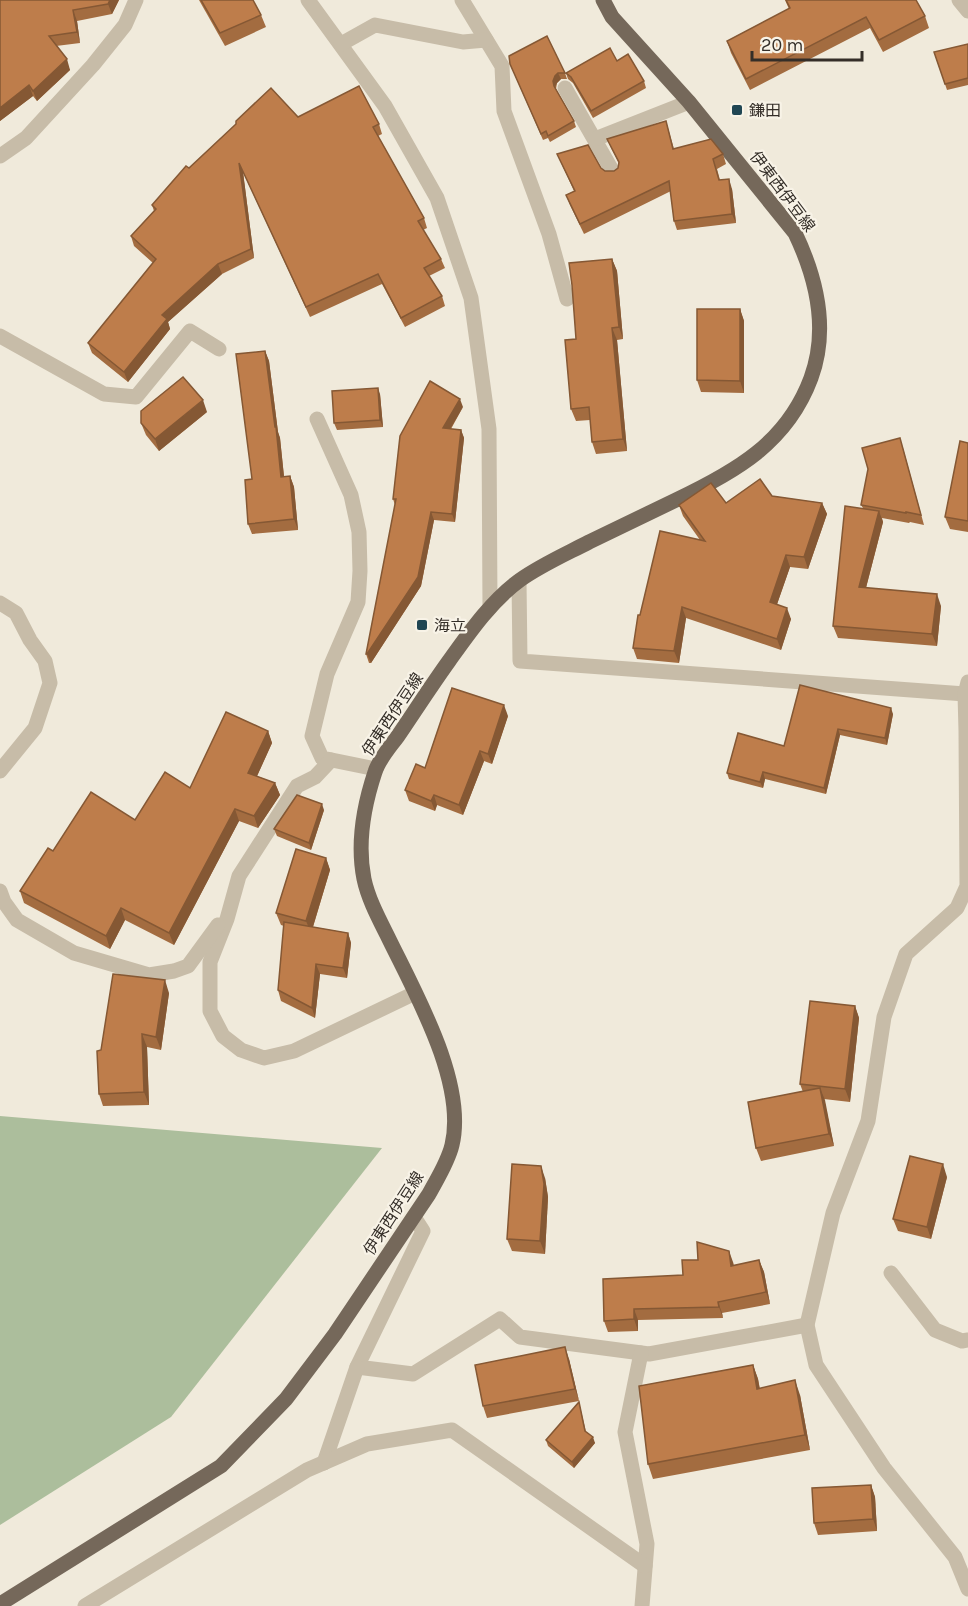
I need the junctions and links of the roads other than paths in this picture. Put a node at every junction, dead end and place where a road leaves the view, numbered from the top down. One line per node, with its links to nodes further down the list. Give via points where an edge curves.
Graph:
1 (135, 0): 12 (street, via 125,26 93,64 26,138)
2 (308, 0): 8 (street)
3 (462, 0): 7 (street)
4 (603, 0): 10 (main road, 伊東西伊豆線, via 612,17)
5 (959, 0): 6 (street)
6 (968, 11)
7 (486, 40): 8 (street, via 463,42 375,25); 14 (street, via 502,66 504,111 549,234)
8 (341, 44): 20 (street, via 386,106 437,198 471,298 489,429)
9 (565, 88): 11 (street)
10 (689, 102): 11 (street); 18 (main road, 伊東西伊豆線, via 795,232 806,256 819,306 817,362 804,396 786,423 733,472)
11 (595, 140): 13 (street)
12 (0, 156)
13 (613, 172)
14 (567, 299)
15 (0, 336): 16 (street, via 104,394 136,397 190,331)
16 (219, 349)
17 (317, 418): 23 (street, via 351,495 359,532 358,602 327,674 312,736 322,758)
18 (519, 580): 20 (main road, 伊東西伊豆線); 21 (street, via 520,661)
19 (0, 603): 25 (street, via 16,613 45,661 50,683 35,728)
20 (490, 607): 24 (main road, 伊東西伊豆線)
21 (966, 688): 22 (street)
22 (967, 731): 31 (street, via 967,886 957,908 906,954 884,1017 868,1121 833,1213)
23 (330, 760): 24 (street); 27 (street, via 315,777 297,786 239,876)
24 (376, 769): 28 (main road, 伊東西伊豆線, via 361,845 364,880)
25 (1, 774)
26 (0, 891): 27 (street, via 17,920 74,953 149,975 188,966)
27 (230, 908): 28 (street, via 210,962 210,1011 223,1036 241,1050 264,1058 294,1051)
28 (415, 993): 29 (main road, 伊東西伊豆線, via 447,1072 454,1119 452,1144 442,1169)
29 (414, 1217): 34 (street, via 423,1231); 38 (main road, 伊東西伊豆線, via 286,1399 220,1466)
30 (891, 1273): 32 (street, via 935,1330)
31 (807, 1325): 33 (street); 37 (street, via 816,1365 884,1468 955,1557)
32 (968, 1340)
33 (641, 1353): 34 (street, via 520,1337 500,1319 413,1374); 36 (street, via 625,1432 647,1545)
34 (357, 1367): 35 (street)
35 (324, 1463): 36 (street, via 367,1444 452,1430); 39 (street)
36 (645, 1566): 40 (street)
37 (968, 1589)
38 (0, 1604)
39 (86, 1606)
40 (642, 1606)

